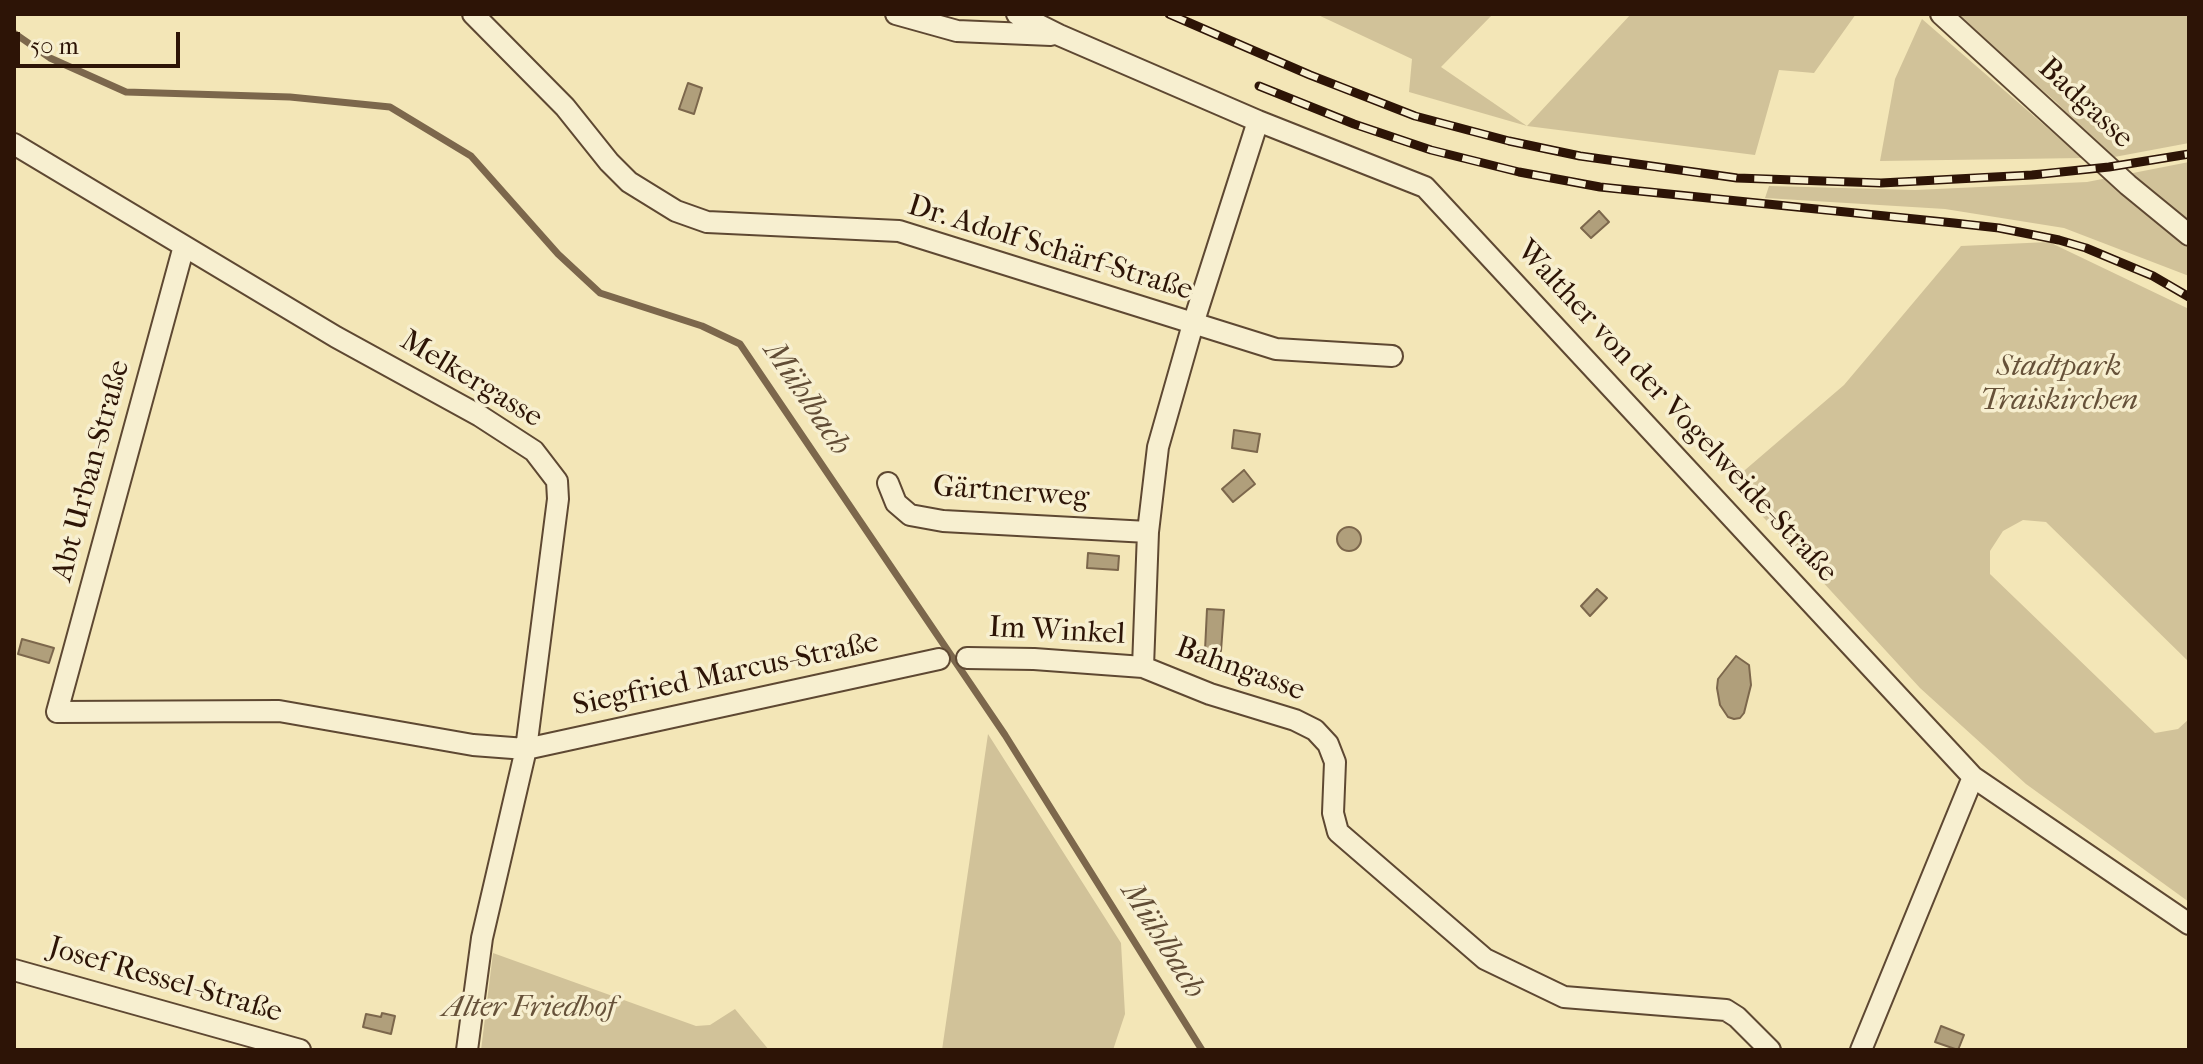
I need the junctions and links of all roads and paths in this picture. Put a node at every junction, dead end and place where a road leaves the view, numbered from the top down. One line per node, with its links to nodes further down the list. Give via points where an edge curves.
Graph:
1 (473, 14): 10 (street, Dr. Adolf Schärf-Straße, via 565,107 629,182 676,211 707,222 899,231)
2 (896, 14): 5 (street, Walther von der Vogelweide-Straße, via 957,31)
3 (1017, 14): 5 (street, Walther von der Vogelweide-Straße)
4 (1941, 14): 8 (street, Badgasse)
5 (1059, 35): 6 (street, Walther von der Vogelweide-Straße)
6 (1258, 121): 10 (street, Bahngasse); 19 (street, Walther von der Vogelweide-Straße, via 1425,187)
7 (14, 144): 9 (street, Melkergasse)
8 (2189, 235)
9 (184, 246): 17 (street, Abt Urban-Straße); 18 (street, Melkergasse, via 480,416 534,451 550,468 558,499)
10 (1193, 324): 11 (street, Dr. Adolf Schärf-Straße, via 1276,349); 13 (street, Bahngasse, via 1158,447)
11 (1392, 356)
12 (888, 483): 13 (street, Gärtnerweg, via 896,503 910,515)
13 (1148, 532): 16 (street, Bahngasse)
14 (967, 658): 16 (street, Im Winkel)
15 (939, 659): 18 (street, Siegfried Marcus-Straße)
16 (1143, 667): 24 (street, Bahngasse, via 1315,730 1335,762 1333,813 1338,832 1485,959 1564,997 1726,1010)
17 (57, 712): 18 (street, Siegfried Marcus-Straße, via 279,711 473,745)
18 (526, 749): 23 (street, Melkergasse, via 482,938)
19 (1973, 777): 20 (street, Walther von der Vogelweide-Straße); 25 (street)
20 (2189, 924)
21 (14, 970): 22 (street, Josef Ressel-Straße)
22 (300, 1050)
23 (467, 1050)
24 (1770, 1050)
25 (1861, 1050)

